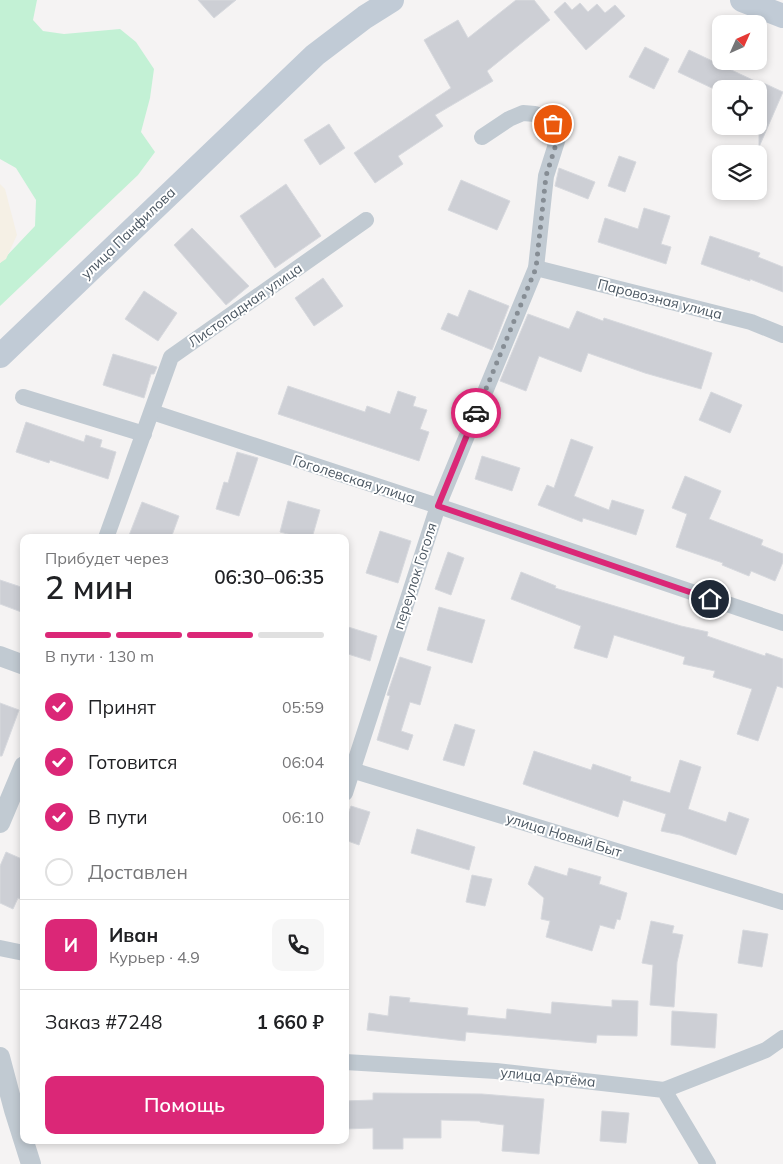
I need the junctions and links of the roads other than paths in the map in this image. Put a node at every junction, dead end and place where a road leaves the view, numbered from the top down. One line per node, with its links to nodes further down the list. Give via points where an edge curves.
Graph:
1 (392, 0): 8 (main road, улица Панфилова, via 365,16 315,55)
2 (742, 0): 3 (main road)
3 (783, 16)
4 (482, 137): 6 (street, переулок Гоголя, via 523,113 535,114 553,124 558,138 546,176)
5 (366, 220): 10 (street, Листопадная улица, via 171,357)
6 (536, 268): 7 (street, Паровозная улица, via 752,322); 12 (street, переулок Гоголя)
7 (783, 334)
8 (0, 356)
9 (23, 396): 11 (street)
10 (152, 412): 11 (street, Листопадная улица); 12 (street, Гоголевская улица)
11 (144, 434): 13 (street, Листопадная улица)
12 (438, 506): 14 (street, Гоголевская улица); 17 (street, переулок Гоголя)
13 (107, 534)
14 (783, 623)
15 (0, 656): 16 (street)
16 (20, 664)
17 (349, 766)
18 (349, 769): 21 (street, улица Новый Быт)
19 (20, 776): 20 (street)
20 (0, 823)
21 (783, 902)
22 (0, 948): 23 (street)
23 (20, 952)
24 (783, 1038): 27 (street, via 766,1050)
25 (0, 1057): 28 (street)
26 (349, 1062): 27 (street, улица Артёма, via 496,1071)
27 (664, 1090): 31 (street)
28 (20, 1129)
29 (25, 1144): 30 (street)
30 (31, 1164)
31 (708, 1164)

